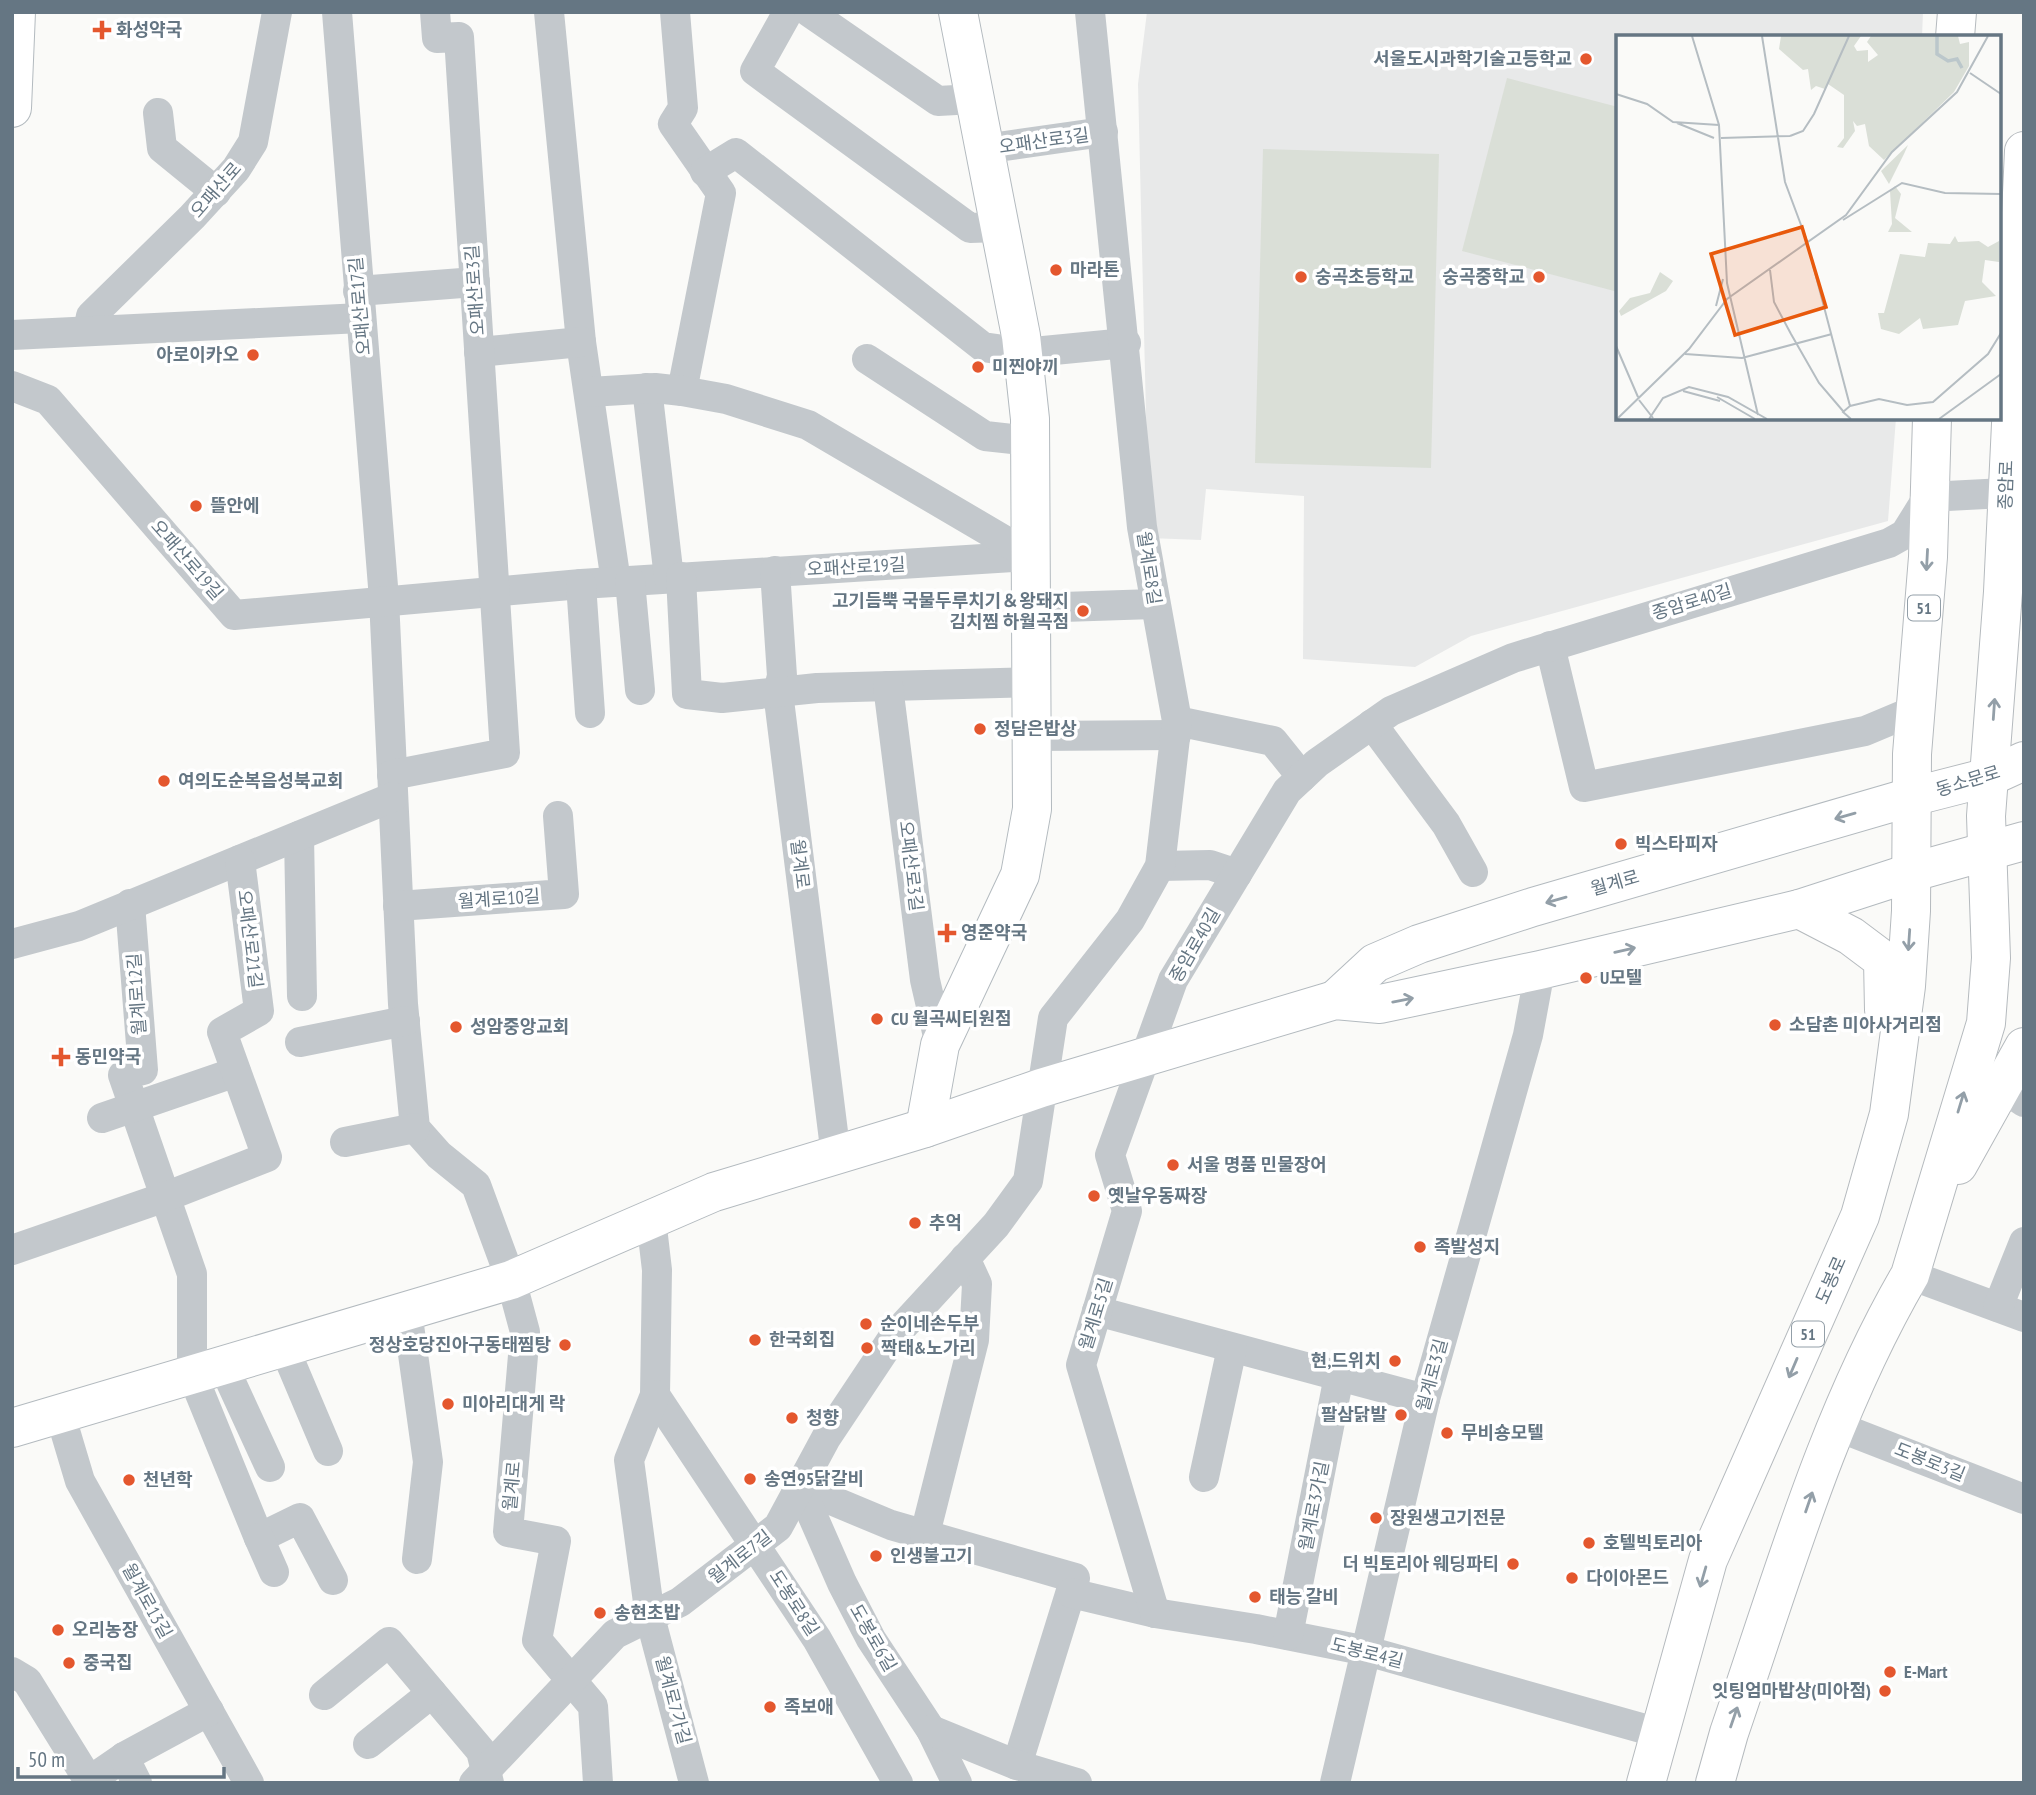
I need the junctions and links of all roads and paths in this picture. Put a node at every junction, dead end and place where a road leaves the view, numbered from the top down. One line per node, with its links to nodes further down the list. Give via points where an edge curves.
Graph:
1 (16, 12): 14 (main road)
2 (277, 12): 20 (street, 오패산로, via 253,142)
3 (337, 12): 23 (street, 오패산로17길)
4 (435, 12): 22 (street, 오패산로3길, via 437,38 459,37)
5 (549, 12): 26 (street)
6 (675, 12): 19 (street, via 683,108 673,124)
7 (788, 12): 21 (street, via 755,71 970,228)
8 (809, 12): 13 (street, via 938,101)
9 (958, 12): 13 (main road, 오패산로3길)
10 (1090, 12): 16 (street, 월계로8길)
11 (1956, 12): 12 (main road)
12 (1955, 35)
13 (974, 99): 17 (main road, 오패산로3길)
14 (12, 108)
15 (158, 113): 20 (street, via 162,148)
16 (1103, 132): 17 (street, 오패산로3길); 27 (street, 월계로8길)
17 (984, 149): 21 (main road, 오패산로3길)
18 (2024, 150): 37 (main road, 종암로)
19 (705, 172): 29 (street, via 736,153 982,347); 33 (street, via 720,193)
20 (216, 192): 24 (street, 오패산로, via 91,316)
21 (999, 227): 29 (main road, 오패산로3길)
22 (475, 282): 23 (street); 28 (street, 오패산로3길)
23 (359, 305): 24 (street); 46 (street, 오패산로17길)
24 (88, 331): 25 (street)
25 (12, 335)
26 (581, 342): 28 (street); 34 (street)
27 (1126, 343): 29 (street); 47 (street, 월계로8길, via 1142,527)
28 (479, 352): 44 (street, 오패산로3길)
29 (1023, 353): 36 (main road, 오패산로3길)
30 (867, 359): 36 (street, via 985,436)
31 (12, 386): 46 (street, 오패산로19길, via 48,400 234,615)
32 (647, 388): 33 (street); 34 (street); 41 (street)
33 (682, 391): 39 (street, via 726,399 808,425)
34 (590, 392): 42 (street)
35 (1932, 420): 38 (main road, 51)
36 (1030, 441): 39 (main road, 오패산로3길)
37 (2014, 492): 38 (street); 45 (main road, 종암로)
38 (1928, 497): 49 (street, 종암로40길, via 1905,534 1889,542); 55 (main road, 51, one-way to 55, via 1928,557)
39 (1031, 556): 40 (street, 오패산로19길); 48 (main road, 오패산로3길)
40 (775, 572): 41 (street, 오패산로19길); 54 (street, 월계로, via 782,676)
41 (676, 578): 42 (street, 오패산로19길); 54 (street, via 687,694 722,698)
42 (622, 581): 43 (street, 오패산로19길); 53 (street)
43 (581, 584): 44 (street, 오패산로19길); 56 (street)
44 (495, 591): 46 (street, 오패산로19길); 63 (street, via 505,753)
45 (2003, 592): 50 (main road, via 2011,630); 62 (main road, 종암로, one-way to 45)
46 (384, 599): 63 (street)
47 (1154, 604): 48 (street); 58 (street, 월계로8길)
48 (1032, 608): 51 (main road, 오패산로3길)
49 (1550, 646): 55 (street, via 1584,787 1865,731); 57 (street, 종암로40길, via 1391,711)
50 (2024, 654)
51 (1033, 682): 52 (street); 59 (main road, 오패산로3길)
52 (888, 686): 54 (street); 83 (street, 오패산로3길, via 925,980)
53 (640, 690)
54 (778, 692): 94 (street, 월계로)
55 (1915, 710): 64 (main road, 51)
56 (590, 713)
57 (1372, 724): 61 (street, 종암로40길); 71 (street, via 1446,824)
58 (1176, 728): 59 (street); 61 (street, via 1273,741); 70 (street, 월계로8길)
59 (1034, 736): 83 (main road, 오패산로3길, via 1032,809 1020,875)
60 (2024, 761): 62 (main road, 동소문로)
61 (1302, 777): 73 (street, 종암로40길, via 1287,791)
62 (1989, 777): 64 (main road, 동소문로); 68 (main road)
63 (392, 786): 66 (street); 75 (street)
64 (1911, 797): 72 (main road, 도봉로 / 51); 80 (main road, 월계로, one-way to 80, via 1419,944 1375,963)
65 (558, 816): 75 (street, 월계로10길, via 564,894)
66 (299, 836): 69 (street); 79 (street)
67 (2024, 841): 68 (main road)
68 (1988, 852): 72 (main road); 96 (main road, one-way to 68, via 1986,1023 1991,958)
69 (240, 860): 74 (street); 86 (street, 오패산로21길, via 259,1011 222,1032)
70 (1160, 866): 73 (street, via 1210,865); 87 (street, 월계로8길, via 1130,920 1053,1018)
71 (1473, 872)
72 (1913, 872): 76 (main road, 월계로); 97 (main road, 도봉로 / 51, one-way to 97, via 1906,986 1889,1114)
73 (1237, 874): 85 (street, 종암로40길, via 1174,980)
74 (130, 904): 77 (street, via 79,926); 89 (street, 월계로12길, via 143,1070 123,1075)
75 (398, 906): 81 (street)
76 (1799, 909): 78 (main road, 월계로, one-way to 76); 97 (main road, via 1883,960 1879,1077)
77 (12, 944)
78 (1540, 970): 80 (main road, 월계로, one-way to 78, via 1380,1004); 112 (street, 월계로3길, via 1528,1035)
79 (302, 996)
80 (1335, 1000): 85 (main road, 월계로)
81 (405, 1021): 82 (street); 91 (street)
82 (300, 1042)
83 (940, 1045): 92 (main road, 오패산로3길)
84 (2024, 1047): 88 (main road)
85 (1147, 1058): 87 (main road, 월계로); 105 (street, 월계로5길, via 1110,1155 1127,1211)
86 (236, 1072): 89 (street); 95 (street, 오패산로21길, via 267,1157)
87 (1041, 1088): 92 (main road, 월계로); 101 (street, 월계로7길, via 1028,1181)
88 (2013, 1095): 96 (main road)
89 (134, 1108): 90 (street); 95 (street, 월계로12길)
90 (102, 1118)
91 (415, 1128): 93 (street); 103 (street, via 476,1185)
92 (925, 1128): 94 (main road, 월계로)
93 (345, 1142)
94 (836, 1156): 98 (main road, 월계로, via 714,1192)
95 (165, 1197): 100 (street); 109 (street, 월계로12길, via 192,1274)
96 (1930, 1215): 102 (main road)
97 (1860, 1216): 138 (main road, 도봉로 / 51, one-way to 138, via 1708,1560)
98 (651, 1219): 103 (main road, 월계로); 111 (street, via 657,1270)
99 (2024, 1242): 106 (street)
100 (12, 1250)
101 (965, 1258): 119 (street, 월계로7길, via 894,1336 826,1438); 121 (street, via 976,1284 974,1340)
102 (1910, 1275): 106 (street); 114 (main road)
103 (510, 1280): 104 (main road, 월계로); 133 (street, 월계로, via 525,1332 508,1532 556,1541 537,1640)
104 (407, 1311): 107 (main road, 월계로); 124 (street, via 428,1462)
105 (1097, 1311): 108 (street); 128 (street, 월계로5길, via 1081,1365)
106 (2011, 1312)
107 (284, 1347): 109 (main road, 월계로); 116 (street)
108 (1232, 1348): 110 (street); 118 (street)
109 (208, 1370): 113 (main road, 월계로); 117 (street); 122 (street)
110 (1339, 1376): 112 (street); 130 (street, 월계로3가길)
111 (656, 1395): 123 (street, 도봉로8길); 129 (street, via 629,1460)
112 (1425, 1399): 131 (street, 월계로3길)
113 (60, 1414): 115 (main road, 월계로); 136 (street, 월계로13길, via 80,1480)
114 (1836, 1426): 120 (street, 도봉로3길); 151 (main road, one-way to 114)
115 (12, 1428)
116 (328, 1451)
117 (270, 1467)
118 (1204, 1477)
119 (800, 1487): 121 (street, via 891,1525); 123 (street, 월계로7길, via 778,1527); 137 (street, 도봉로6길, via 871,1639)
120 (2024, 1499)
121 (925, 1534): 127 (street, via 1075,1578)
122 (259, 1538): 125 (street); 126 (street, via 300,1518)
123 (756, 1546): 129 (street, 월계로7길, via 680,1602); 146 (street, 도봉로8길, via 817,1639)
124 (417, 1559)
125 (274, 1572)
126 (333, 1580)
127 (1071, 1593): 128 (street, 도봉로4길); 140 (street)
128 (1156, 1614): 130 (street, 도봉로4길)
129 (649, 1618): 133 (street, 월계로7길, via 615,1634); 145 (street, 월계로7가길)
130 (1288, 1635): 131 (street, 도봉로4길)
131 (1367, 1651): 138 (street, 도봉로4길); 149 (street, 월계로3길)
132 (12, 1672): 141 (street, via 26,1681 89,1781)
133 (574, 1680): 142 (street, 월계로7길); 144 (street, via 593,1706)
134 (432, 1693): 135 (street, 월계로7길, via 389,1642); 139 (street); 142 (street, 월계로7길, via 481,1752)
135 (324, 1695)
136 (209, 1711): 141 (street); 143 (street, 월계로13길)
137 (931, 1730): 140 (street); 147 (street, 도봉로6길)
138 (1659, 1733): 150 (main road, 도봉로 / 51)
139 (368, 1744)
140 (1017, 1765): 148 (street)
141 (131, 1770)
142 (483, 1779)
143 (249, 1783)
144 (598, 1783)
145 (694, 1783)
146 (898, 1783)
147 (957, 1783)
148 (1077, 1783)
149 (1335, 1783)
150 (1646, 1783)
151 (1715, 1783)

